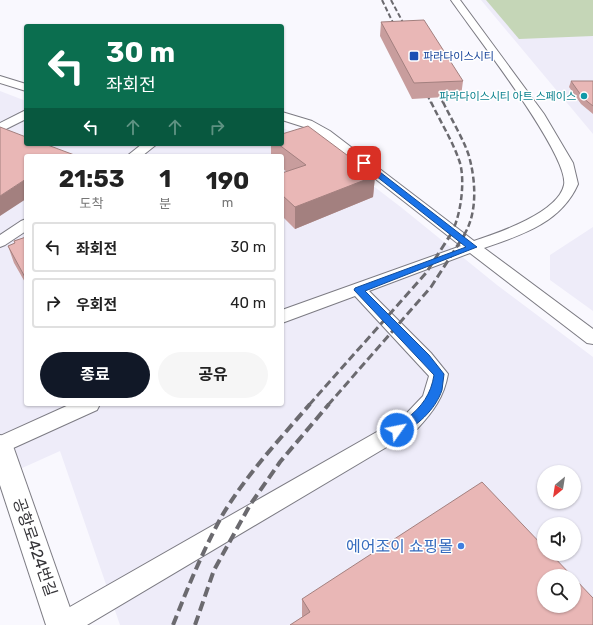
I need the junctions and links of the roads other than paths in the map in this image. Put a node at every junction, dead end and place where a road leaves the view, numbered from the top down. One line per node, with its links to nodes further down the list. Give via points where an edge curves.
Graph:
1 (455, 0): 11 (street, via 538,114 566,162 571,184 566,195 550,213 513,233)
2 (0, 80): 3 (street)
3 (24, 87)
4 (24, 115): 6 (street)
5 (284, 117): 11 (street, via 308,124 326,134)
6 (0, 128)
7 (147, 146): 8 (street)
8 (136, 154)
9 (24, 225): 10 (street)
10 (0, 242)
11 (472, 247): 12 (street); 14 (street)
12 (358, 290): 13 (street); 17 (street, via 439,374 437,390 428,406 410,422)
13 (284, 316)
14 (593, 338)
15 (86, 406): 16 (street)
16 (0, 445): 17 (street, 공항로424번길)
17 (62, 625)

